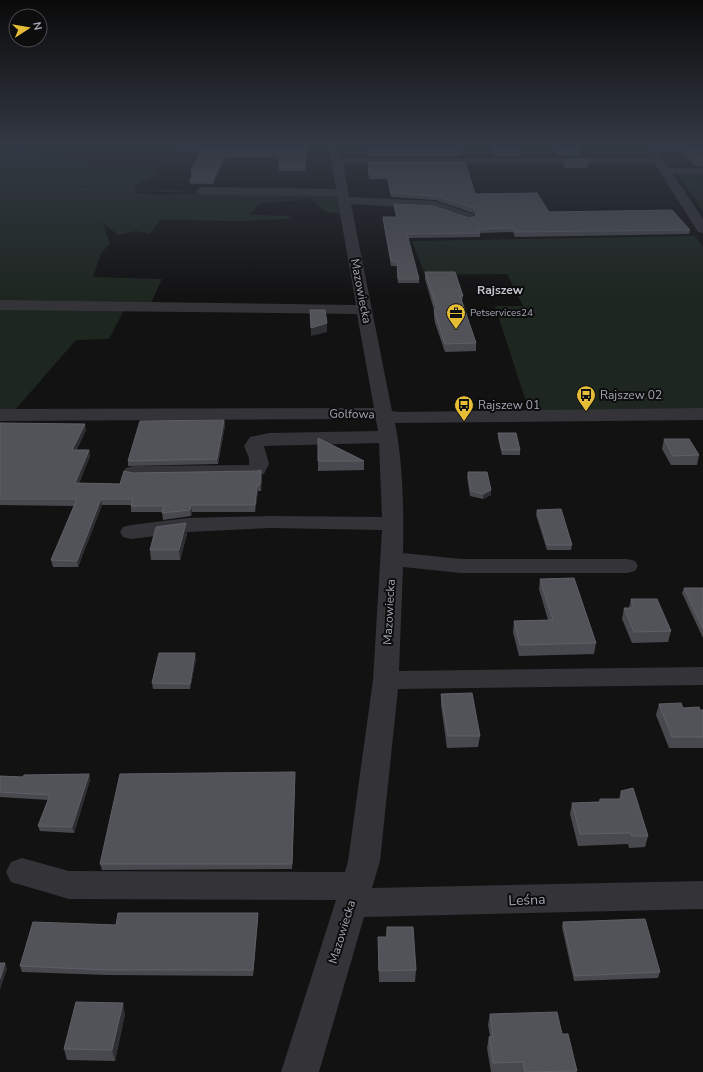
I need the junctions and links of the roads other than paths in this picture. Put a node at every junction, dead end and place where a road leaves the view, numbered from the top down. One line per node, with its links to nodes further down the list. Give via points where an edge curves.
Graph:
1 (343, 197): 7 (street, Mazowiecka)
2 (353, 197): 4 (street, via 435,205)
3 (683, 197): 5 (street)
4 (469, 217)
5 (703, 229)
6 (0, 305): 7 (street)
7 (365, 310): 10 (street, Mazowiecka)
8 (703, 414): 10 (street, Golfowa, via 400,418)
9 (0, 415): 10 (street, Golfowa, via 367,413)
10 (386, 426): 11 (street, via 257,441 254,446 260,466 257,470); 12 (street, Mazowiecka)
11 (133, 472)
12 (392, 524): 13 (street, via 271,522 187,525); 14 (street, Mazowiecka)
13 (131, 532)
14 (392, 559): 15 (street, via 461,566); 17 (street, Mazowiecka)
15 (627, 566)
16 (703, 676): 17 (street)
17 (386, 680): 19 (street, Mazowiecka, via 364,861)
18 (22, 872): 19 (street, Leśna, via 69,884)
19 (354, 894): 20 (street, Leśna); 21 (street, Mazowiecka)
20 (703, 895)
21 (300, 1072)

